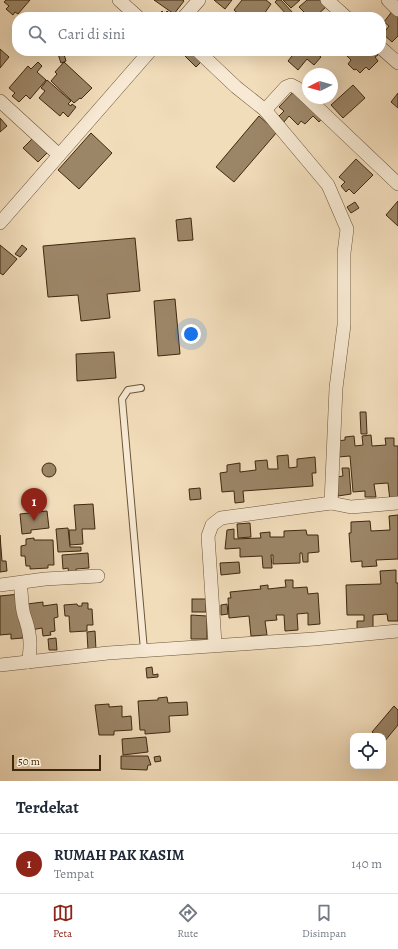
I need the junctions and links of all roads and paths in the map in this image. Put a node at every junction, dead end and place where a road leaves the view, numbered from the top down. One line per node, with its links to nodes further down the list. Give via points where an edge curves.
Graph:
1 (119, 0): 6 (street)
2 (199, 0): 7 (street)
3 (327, 0): 8 (street)
4 (388, 0): 5 (street)
5 (398, 10)
6 (132, 12)
7 (188, 12)
8 (340, 12)
9 (386, 52): 12 (street)
10 (146, 56): 15 (street)
11 (203, 56): 14 (street)
12 (398, 63)
13 (0, 101): 15 (street)
14 (265, 110): 16 (street, via 286,87 291,85 297,88); 19 (street, via 328,185 347,229 344,253 344,325 336,388)
15 (59, 155): 17 (street)
16 (398, 184)
17 (0, 223)
18 (140, 388): 26 (lane, via 128,390 122,399)
19 (331, 503): 20 (street, via 351,507); 25 (street, via 221,518 212,525 208,536)
20 (398, 503)
21 (98, 576): 22 (street)
22 (20, 583): 23 (street); 27 (street, via 24,616 30,634)
23 (0, 584)
24 (398, 631): 25 (street, via 314,639)
25 (215, 644): 26 (street)
26 (144, 650): 27 (street)
27 (28, 662): 28 (street)
28 (0, 665)

